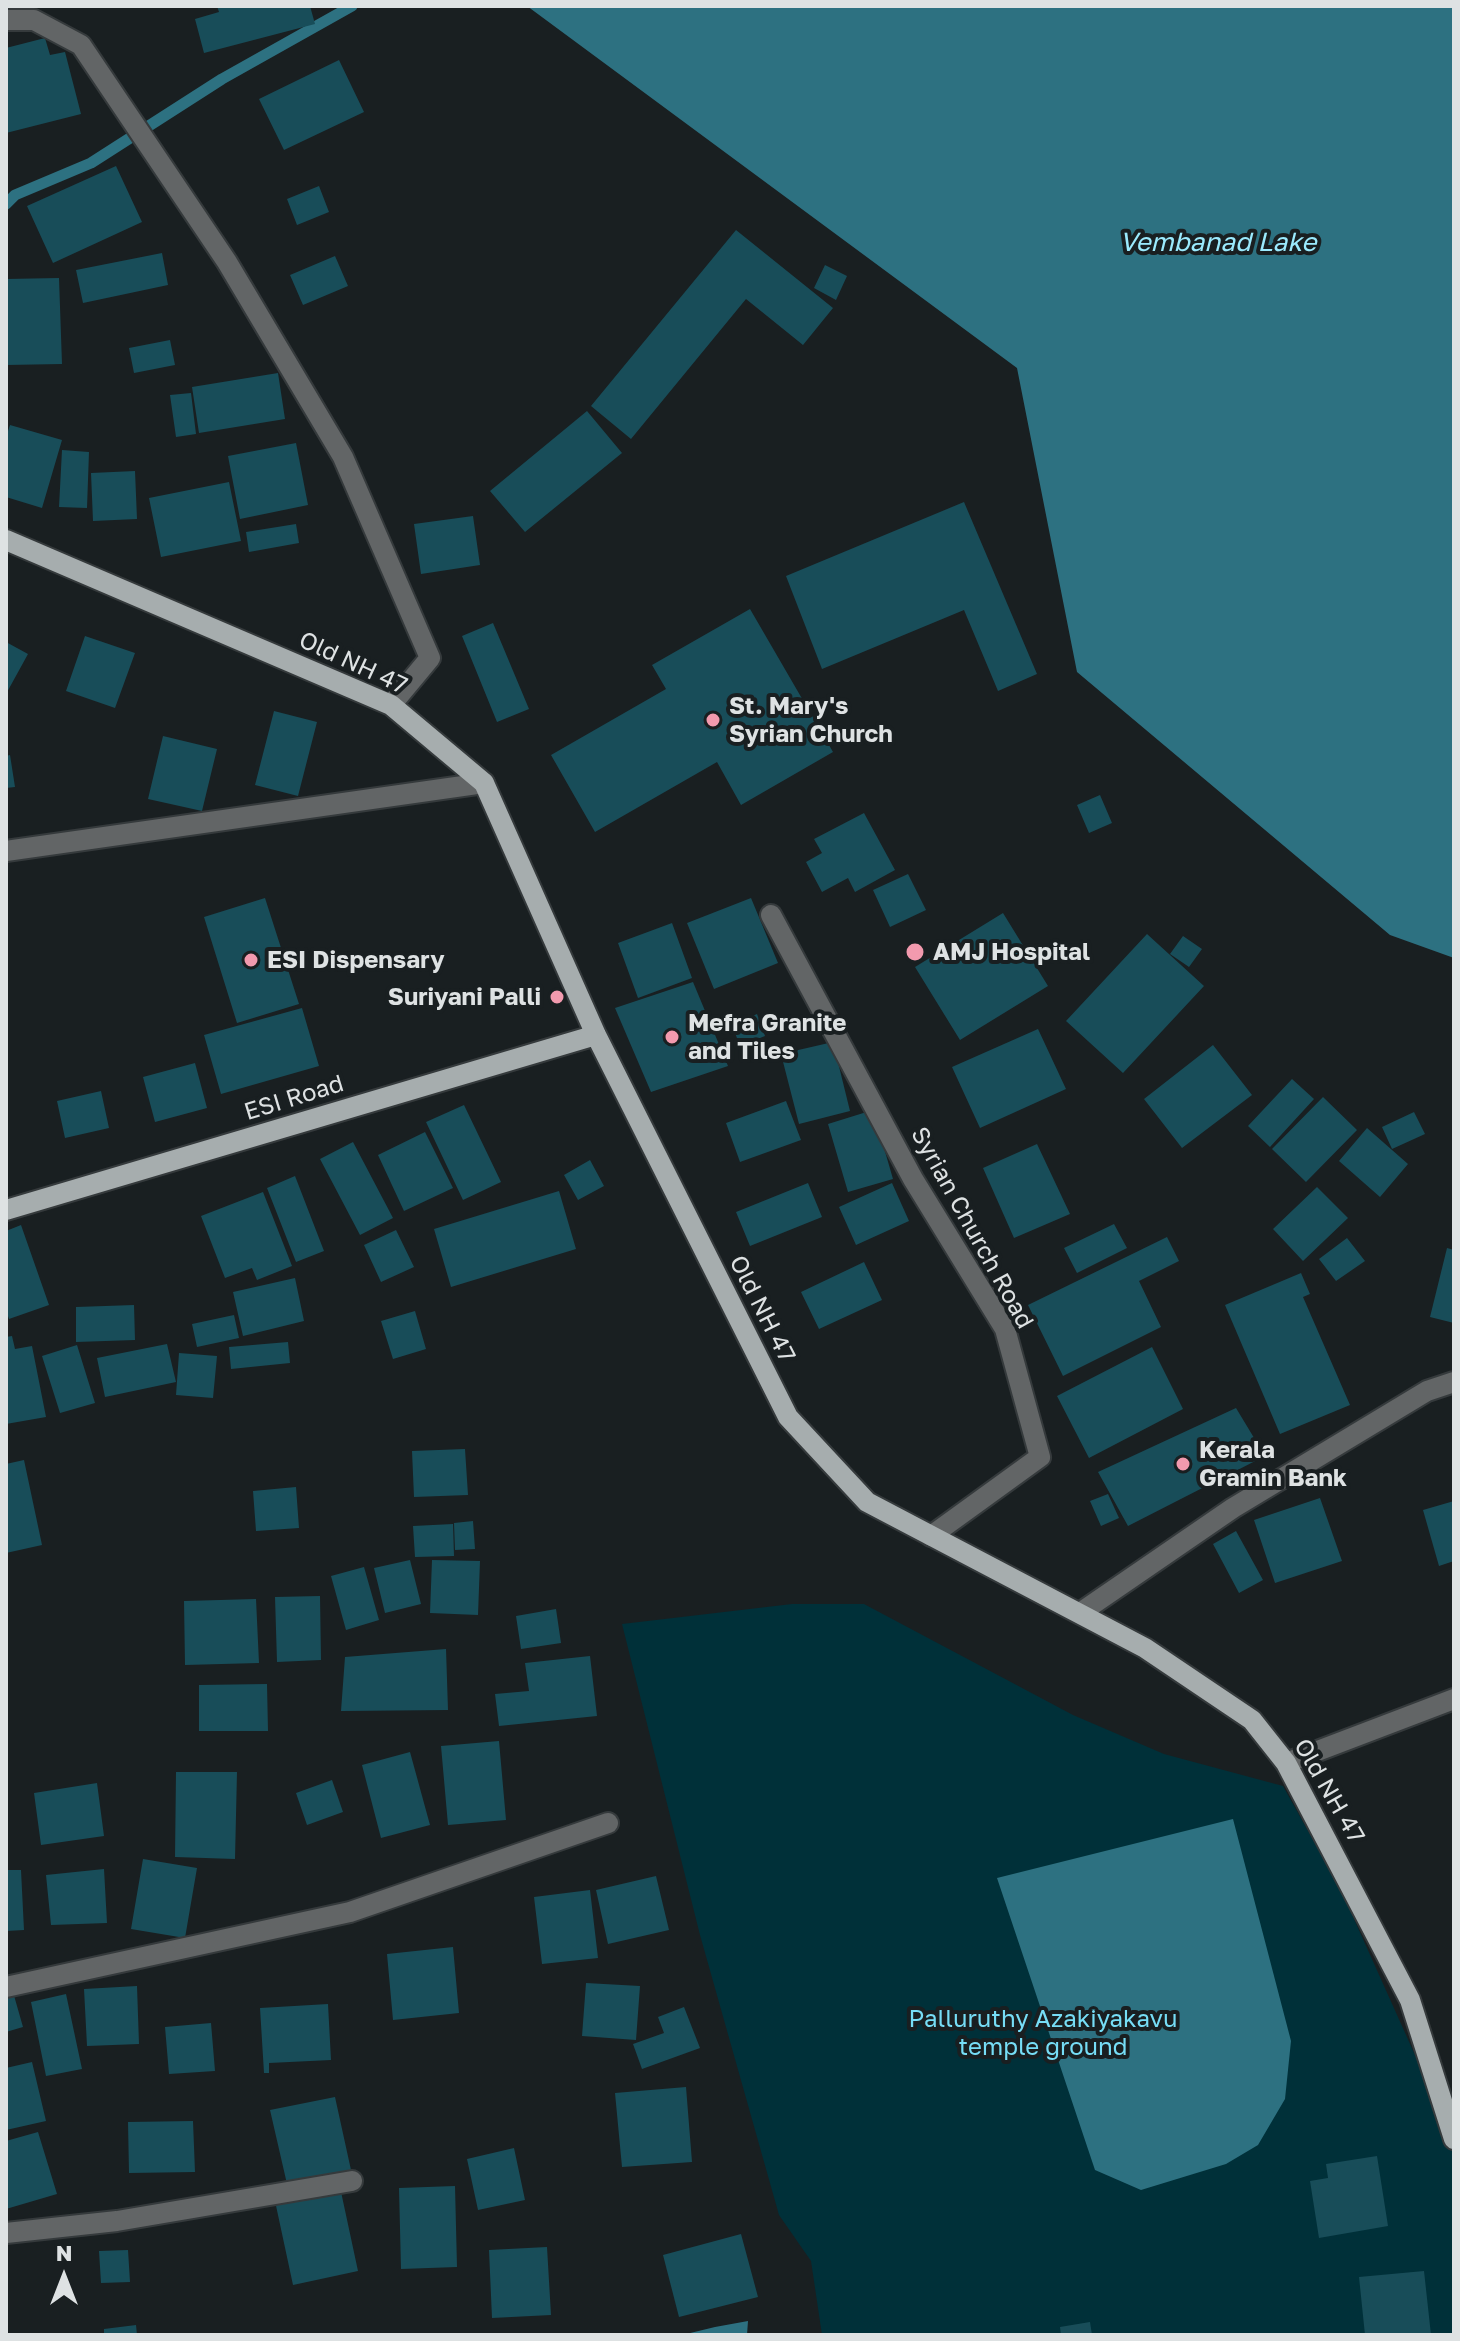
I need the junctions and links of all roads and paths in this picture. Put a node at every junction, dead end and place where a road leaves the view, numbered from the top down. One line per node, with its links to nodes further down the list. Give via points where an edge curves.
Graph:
1 (6, 20): 3 (street, via 34,20 81,45 227,262 343,457 430,658)
2 (6, 540): 3 (main road, Old NH 47)
3 (391, 705): 4 (main road, Old NH 47)
4 (484, 783): 5 (street); 7 (main road, Old NH 47)
5 (6, 851)
6 (771, 915): 10 (street, Syrian Church Road, via 913,1179 1005,1329 1040,1457)
7 (596, 1035): 8 (main road, ESI Road); 10 (main road, Old NH 47, via 788,1417 867,1502)
8 (6, 1210)
9 (1454, 1382): 11 (street, via 1427,1391 1233,1508)
10 (931, 1536): 11 (main road, Old NH 47)
11 (1080, 1613): 13 (main road, Old NH 47, via 1145,1648 1252,1720)
12 (1454, 1699): 13 (street)
13 (1286, 1763): 16 (main road, Old NH 47, via 1410,2000)
14 (608, 1823): 15 (street, via 350,1912)
15 (6, 1987)
16 (1454, 2139)
17 (352, 2181): 18 (street, via 117,2221)
18 (6, 2233)

